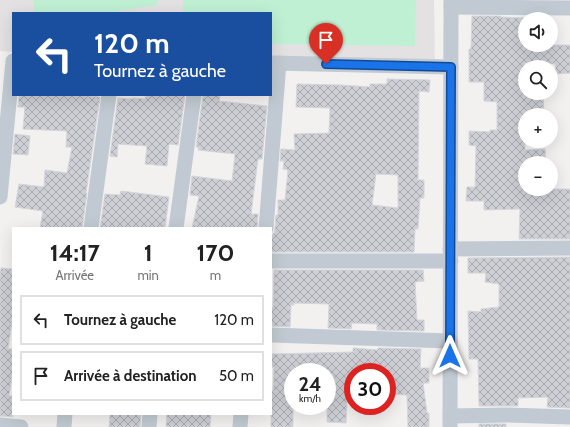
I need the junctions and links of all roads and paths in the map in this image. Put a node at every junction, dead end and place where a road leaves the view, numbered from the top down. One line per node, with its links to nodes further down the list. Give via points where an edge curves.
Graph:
1 (451, 3): 2 (street); 6 (street)
2 (570, 8)
3 (0, 59): 4 (street)
4 (12, 60)
5 (275, 63): 6 (street); 13 (street)
6 (451, 67): 15 (street)
7 (12, 71): 10 (street)
8 (109, 96): 11 (street)
9 (194, 96): 12 (street)
10 (0, 197)
11 (91, 227)
12 (176, 227)
13 (266, 227)
14 (570, 248): 15 (street)
15 (451, 255): 16 (street); 18 (street)
16 (272, 261)
17 (272, 335): 18 (street)
18 (450, 342): 23 (street)
19 (65, 415): 26 (street)
20 (150, 415): 27 (street)
21 (241, 415): 28 (street)
22 (570, 417): 23 (street, via 507,415)
23 (450, 422)
24 (0, 425): 25 (street)
25 (21, 427)
26 (64, 427)
27 (149, 427)
28 (240, 427)

